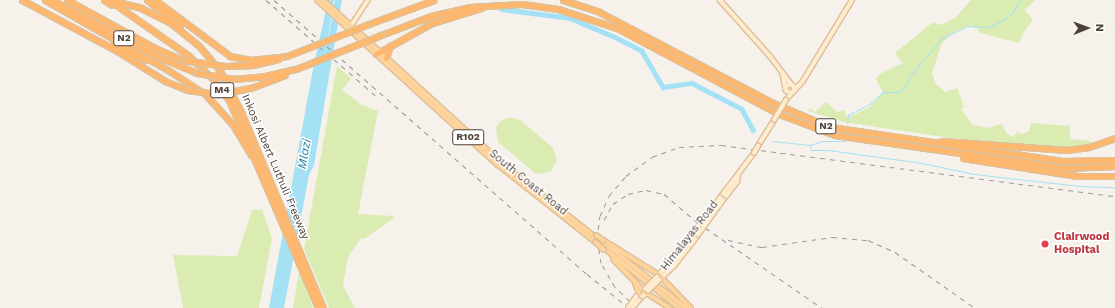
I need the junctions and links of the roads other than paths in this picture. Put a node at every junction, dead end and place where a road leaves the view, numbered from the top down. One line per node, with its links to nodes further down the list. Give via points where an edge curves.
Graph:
1 (22, 0): 19 (highway)
2 (45, 0): 26 (highway)
3 (52, 0): 27 (highway, N2, bridge, via 159,57 197,73 233,79 265,76)
4 (67, 0): 24 (highway, N2, bridge, via 157,49 183,60 225,66 253,65)
5 (104, 0): 18 (highway)
6 (109, 0): 18 (highway); 21 (highway, Inkosi Albert Luthuli Freeway / M4, via 155,14)
7 (147, 0): 21 (highway)
8 (152, 0): 17 (highway)
9 (155, 0): 17 (highway)
10 (368, 0): 20 (street)
11 (434, 0): 24 (highway, N2, bridge)
12 (563, 0): 32 (highway, N2, via 617,20 802,117 840,130)
13 (720, 0): 28 (street)
14 (852, 0): 29 (street)
15 (320, 1): 20 (main road, South Coast Road / R102)
16 (500, 4): 22 (highway, via 442,19); 27 (highway, N2, bridge, via 450,11); 34 (highway, N2, via 544,6 592,18 617,28 794,121 841,136)
17 (163, 6): 24 (highway, via 230,56 250,60)
18 (130, 16): 38 (highway, Inkosi Albert Luthuli Freeway / M4, via 189,56 220,88 236,114)
19 (59, 19): 26 (highway); 27 (highway, bridge, via 165,81 187,90 219,94 251,88)
20 (348, 25): 23 (main road, South Coast Road / R102)
21 (193, 40): 38 (highway, Inkosi Albert Luthuli Freeway / M4, via 208,55 228,83)
22 (391, 45): 23 (highway); 25 (highway)
23 (378, 53): 25 (main road, South Coast Road / R102); 39 (main road, South Coast Road / R102, via 498,165)
24 (287, 56)
25 (386, 58): 39 (main road, South Coast Road / R102, via 498,160 585,228)
26 (163, 67): 38 (highway, via 205,94 224,114)
27 (296, 69)
28 (781, 69): 30 (street); 31 (street)
29 (806, 77): 30 (street); 31 (street)
30 (792, 84): 31 (street); 31 (street)
31 (790, 91): 42 (street, Himalayas Road, bridge, via 735,181)
32 (891, 137): 33 (highway, via 1067,150 1089,147); 35 (highway, N2, via 1063,161)
33 (1115, 138)
34 (911, 147): 36 (highway, N2, via 1065,168); 37 (highway, via 1078,176)
35 (1115, 160)
36 (1115, 166)
37 (1115, 176)
38 (274, 196): 46 (highway, Inkosi Albert Luthuli Freeway / M4); 47 (highway, Inkosi Albert Luthuli Freeway / M4)
39 (595, 239): 40 (main road, bridge); 41 (main road, South Coast Road / R102, bridge)
40 (603, 241): 42 (main road); 52 (main road)
41 (604, 249): 43 (main road); 51 (main road, South Coast Road / R102)
42 (659, 277): 44 (street, Himalayas Road, bridge); 53 (main road)
43 (634, 281): 44 (main road); 45 (main road)
44 (645, 291): 45 (street, Himalayas Road); 50 (main road)
45 (638, 297): 48 (street, Himalayas Road, bridge); 49 (street, Himalayas Road, bridge)
46 (318, 308)
47 (323, 308)
48 (628, 308)
49 (632, 308)
50 (670, 308)
51 (679, 308)
52 (686, 308)
53 (692, 308)

